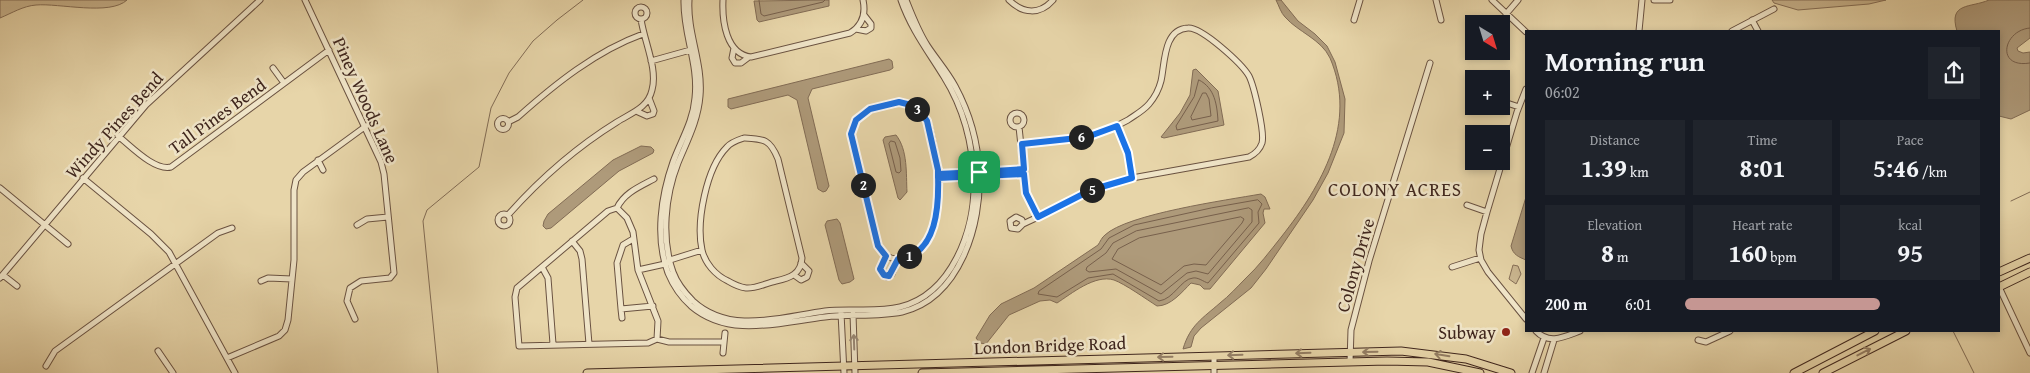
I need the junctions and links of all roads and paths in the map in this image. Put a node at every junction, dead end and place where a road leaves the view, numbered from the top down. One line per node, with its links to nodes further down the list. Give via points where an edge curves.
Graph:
1 (260, 0): 49 (street, Windy Pines Bend, via 146,105)
2 (305, 0): 33 (street, Piney Woods Lane)
3 (684, 0): 32 (street, via 685,25)
4 (689, 0): 32 (street)
5 (723, 0): 31 (street, via 726,27)
6 (863, 0): 20 (street)
7 (901, 0): 55 (street, via 915,34 960,110)
8 (906, 0): 55 (street, via 924,40 951,79 964,105 975,142)
9 (1009, 0): 10 (street, via 1032,12 1045,8)
10 (1052, 0)
11 (1360, 0): 22 (street)
12 (1436, 0): 23 (street)
13 (1492, 0): 19 (street)
14 (1518, 0): 19 (street)
15 (1642, 0): 26 (street)
16 (1654, 0): 17 (street)
17 (1670, 0)
18 (1774, 9): 24 (street)
19 (1506, 14): 29 (street)
20 (864, 15): 25 (street); 25 (street, via 871,28 866,31)
21 (641, 19): 30 (street)
22 (1354, 20)
23 (1441, 20)
24 (1752, 20): 27 (street); 28 (street)
25 (856, 29): 34 (street, via 846,35)
26 (1639, 30)
27 (1734, 30)
28 (1757, 30)
29 (1525, 31)
30 (643, 34): 35 (street); 44 (street, via 574,71)
31 (734, 48): 34 (street); 34 (street, via 732,58 735,63)
32 (693, 49): 35 (street); 79 (street, via 695,98 664,198 661,237)
33 (329, 50): 38 (street, Tall Pines Bend); 45 (street, Piney Woods Lane)
34 (749, 57)
35 (651, 61): 40 (street, via 654,83)
36 (1430, 63): 115 (street, Colony Drive, via 1369,261 1351,330)
37 (273, 68): 38 (street)
38 (284, 83): 49 (street, Tall Pines Bend, via 171,167 153,164)
39 (1525, 92): 42 (street)
40 (649, 98): 43 (street); 43 (street, via 653,114 647,116)
41 (1510, 104): 42 (street)
42 (1519, 107): 48 (street)
43 (636, 111): 64 (street, via 572,153)
44 (508, 122)
45 (366, 126): 51 (street); 65 (street, Piney Woods Lane, via 384,174)
46 (1117, 126): 50 (street, via 1087,137); 58 (street, via 1128,153); 58 (street, via 1139,113 1154,97 1160,85 1170,39 1183,29 1200,31 1239,63 1254,88 1262,139 1254,154)
47 (1019, 127): 50 (street)
48 (1510, 135)
49 (118, 136): 57 (street, Windy Pines Bend)
50 (1022, 144): 54 (street)
51 (318, 160): 52 (street); 89 (street, via 303,172 294,186)
52 (323, 170)
53 (1499, 170): 63 (street)
54 (1024, 171): 55 (street); 66 (street, via 1026,193)
55 (977, 174): 56 (street); 97 (street, via 979,205 973,234 960,262 940,289 920,304 903,311)
56 (938, 176): 75 (street, via 930,126 915,107 899,102 870,109 856,120 852,127 852,140 878,246); 78 (street, via 937,203 930,235 917,251)
57 (83, 178): 68 (street, Windy Pines Bend); 81 (street, via 152,234 169,252)
58 (1132, 178): 66 (street, via 1091,190)
59 (654, 179): 62 (street, via 632,190)
60 (0, 189): 68 (street)
61 (1467, 205): 63 (street)
62 (617, 208): 71 (street, via 631,224); 72 (street, via 608,211)
63 (1487, 212): 76 (street, via 1481,234)
64 (508, 216)
65 (388, 217): 69 (street, via 367,219); 100 (street, Piney Woods Lane, via 394,273 392,277 360,280 350,288 347,301)
66 (1038, 217): 67 (street)
67 (1022, 224)
68 (44, 225): 73 (street); 88 (street, Windy Pines Bend)
69 (357, 225)
70 (232, 228): 81 (street, via 218,233)
71 (633, 240): 84 (street); 95 (street, via 623,245 618,256)
72 (572, 241): 82 (street); 113 (street, via 582,259)
73 (68, 244)
74 (702, 250): 79 (street); 80 (street, via 704,196 721,154 735,141 761,138 773,147 778,159 801,250); 87 (street, via 714,272 736,286 747,288)
75 (886, 256): 78 (street); 78 (street, via 880,269 887,276 892,274)
76 (1480, 258): 83 (street); 99 (street)
77 (2030, 258): 85 (main road)
78 (898, 259)
79 (668, 262): 84 (street); 96 (street, via 674,286 689,304 725,324 754,326)
80 (801, 263): 87 (street); 87 (street, via 809,271 808,277 801,280)
81 (175, 264): 119 (street); 123 (street, via 55,351)
82 (542, 267): 112 (street, via 548,278); 112 (street, via 517,288 519,346)
83 (1452, 267)
84 (638, 270): 94 (street)
85 (2000, 272)
86 (2030, 272): 92 (main road)
87 (794, 275)
88 (2, 276): 91 (street)
89 (292, 279): 90 (street, via 268,278); 119 (street, via 287,326 283,334)
90 (262, 281)
91 (17, 286)
92 (2000, 287)
93 (2000, 289): 117 (street)
94 (654, 306): 95 (street); 108 (street, via 658,321)
95 (621, 309): 98 (street)
96 (841, 313): 97 (street); 124 (street)
97 (853, 313): 121 (street, one-way to 97)
98 (622, 318)
99 (1525, 318)
100 (355, 319)
101 (1537, 332): 107 (street)
102 (1577, 332): 109 (street)
103 (1728, 332): 110 (street, via 1706,342)
104 (1873, 332): 135 (main road)
105 (1904, 332): 136 (main road, one-way to 105)
106 (725, 333): 111 (street)
107 (1544, 338): 109 (street); 133 (street)
108 (656, 339): 111 (street); 113 (street, via 648,343)
109 (1554, 340): 134 (street)
110 (1698, 340)
111 (724, 342): 116 (street)
112 (553, 344): 113 (street)
113 (589, 344)
114 (158, 351): 125 (street)
115 (1350, 352): 118 (main road, London Bridge Road, one-way to 118); 120 (street, Colony Drive); 132 (main road, London Bridge Road, one-way to 115, via 1466,359 1429,353)
116 (723, 353)
117 (2030, 353)
118 (1214, 356): 121 (main road, London Bridge Road, one-way to 121); 122 (street)
119 (227, 358): 126 (street)
120 (1350, 362): 122 (main road, London Bridge Road); 131 (main road, London Bridge Road, via 1411,361)
121 (855, 365): 124 (main road, London Bridge Road); 128 (street)
122 (1214, 365): 129 (main road, London Bridge Road); 130 (street)
123 (46, 366)
124 (844, 369): 127 (main road, London Bridge Road)
125 (173, 373)
126 (235, 373)
127 (588, 373)
128 (855, 373)
129 (922, 373)
130 (1214, 373)
131 (1480, 373)
132 (1511, 373)
133 (1532, 373)
134 (1544, 373)
135 (1794, 373)
136 (1823, 373)

